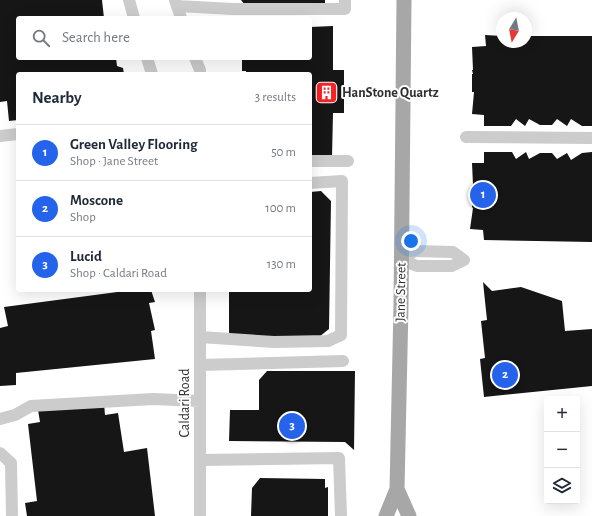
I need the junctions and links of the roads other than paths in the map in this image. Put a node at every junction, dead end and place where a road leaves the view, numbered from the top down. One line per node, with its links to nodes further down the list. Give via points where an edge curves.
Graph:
1 (129, 0): 5 (street)
2 (345, 0): 4 (street, via 345,9 233,9)
3 (404, 0): 26 (main road, Jane Street)
4 (176, 3): 6 (street)
5 (133, 16)
6 (180, 16)
7 (148, 60): 9 (street)
8 (196, 60): 10 (street)
9 (151, 72)
10 (200, 72)
11 (16, 134): 12 (street)
12 (0, 136)
13 (466, 137): 14 (street)
14 (592, 138)
15 (312, 161): 16 (street)
16 (348, 161)
17 (312, 183): 19 (street, via 342,180 341,334 328,341 274,342)
18 (200, 292): 19 (street, Caldari Road)
19 (200, 337): 21 (street, Caldari Road)
20 (343, 361): 21 (street)
21 (200, 365): 22 (street, Caldari Road)
22 (200, 401): 23 (street, via 153,399 31,406 15,415); 25 (street, Caldari Road)
23 (0, 419)
24 (0, 453): 27 (street, via 10,463)
25 (200, 460): 28 (street, Caldari Road); 29 (street, via 339,458)
26 (397, 489): 30 (main road, Jane Street); 31 (main road, Jane Street)
27 (12, 516)
28 (200, 516)
29 (340, 516)
30 (386, 516)
31 (409, 516)

